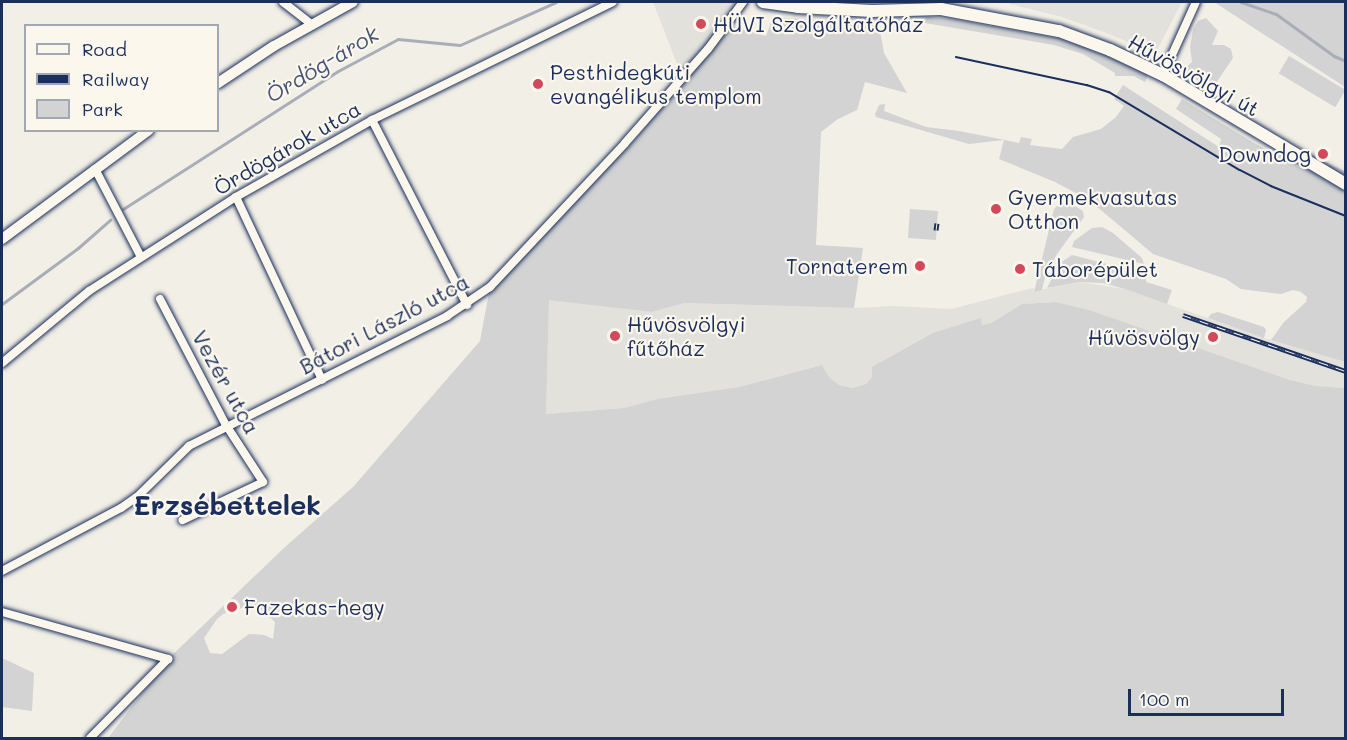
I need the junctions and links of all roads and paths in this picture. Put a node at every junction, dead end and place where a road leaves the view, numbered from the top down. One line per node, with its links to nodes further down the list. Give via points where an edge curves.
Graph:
1 (283, 2): 7 (street)
2 (353, 2): 7 (street)
3 (613, 2): 10 (street, Ördögárok utca)
4 (743, 2): 18 (street, Bátori László utca, via 708,49 625,143 490,287)
5 (763, 2): 8 (main road, Hűvösvölgyi út, via 872,11 941,9 1006,19 1076,37)
6 (1196, 2): 8 (street)
7 (311, 24): 9 (street)
8 (1163, 75): 13 (main road, Hűvösvölgyi út)
9 (219, 82)
10 (372, 120): 14 (street, Ördögárok utca); 18 (street)
11 (147, 132): 12 (street)
12 (95, 169): 15 (street); 16 (street)
13 (1346, 184)
14 (236, 197): 16 (street, Ördögárok utca); 20 (street)
15 (2, 239)
16 (141, 257): 19 (street, Ördögárok utca, via 89,291)
17 (160, 299): 21 (street, Vezér utca)
18 (466, 305): 20 (street, Bátori László utca)
19 (2, 363)
20 (322, 380): 21 (street, Bátori László utca)
21 (226, 425): 22 (street, Vezér utca, via 263,482); 23 (street, Bátori László utca, via 189,446 122,508)
22 (183, 520)
23 (2, 571)
24 (2, 612): 25 (street, via 168,659)
25 (90, 738)

